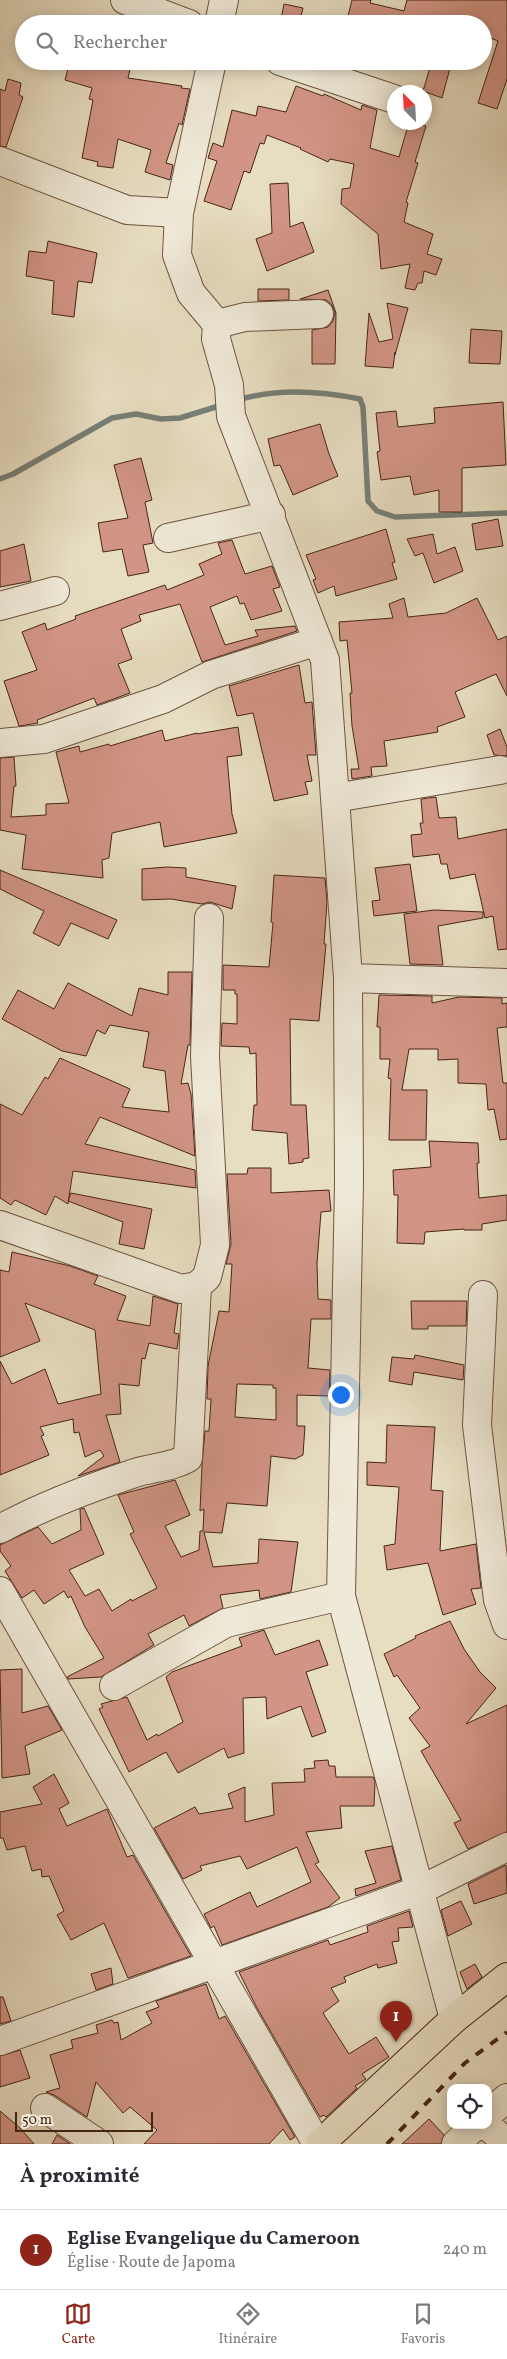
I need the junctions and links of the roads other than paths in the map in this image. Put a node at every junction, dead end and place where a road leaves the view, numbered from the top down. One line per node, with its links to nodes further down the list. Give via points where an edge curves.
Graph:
1 (125, 0): 3 (street)
2 (224, 0): 4 (street)
3 (165, 15)
4 (221, 15)
5 (210, 70): 9 (street)
6 (307, 70): 7 (street)
7 (387, 97)
8 (0, 161): 9 (street, via 127,210)
9 (179, 213): 11 (street, via 177,255 183,275 191,293)
10 (319, 314): 11 (street, via 245,317)
11 (217, 324): 12 (street, via 216,339 229,386 231,416)
12 (271, 515): 13 (street); 16 (street)
13 (168, 538)
14 (55, 591): 15 (street)
15 (0, 606)
16 (318, 641): 17 (street, via 211,674 163,699 44,739); 19 (street, via 325,660)
17 (0, 743)
18 (500, 770): 19 (street)
19 (335, 798): 21 (street)
20 (209, 918): 24 (street, via 205,1056 215,1246 207,1277)
21 (348, 978): 22 (street); 28 (street, via 349,1182)
22 (507, 983)
23 (0, 1225): 24 (street, via 181,1289)
24 (197, 1286): 26 (street, via 188,1458 130,1474 47,1506)
25 (483, 1295): 29 (street, via 477,1425 498,1600)
26 (0, 1529)
27 (0, 1591): 33 (street)
28 (341, 1596): 30 (street, via 226,1623); 32 (street)
29 (507, 1625)
30 (114, 1686)
31 (507, 1848): 32 (street)
32 (420, 1890): 33 (street); 35 (street)
33 (214, 1964): 36 (street); 43 (street)
34 (507, 1977): 35 (main road)
35 (454, 2019): 43 (main road)
36 (0, 2041)
37 (507, 2098): 39 (street)
38 (45, 2108): 42 (street)
39 (492, 2111)
40 (472, 2129): 44 (street)
41 (492, 2129): 45 (street)
42 (99, 2144)
43 (318, 2144)
44 (456, 2144)
45 (507, 2144)

